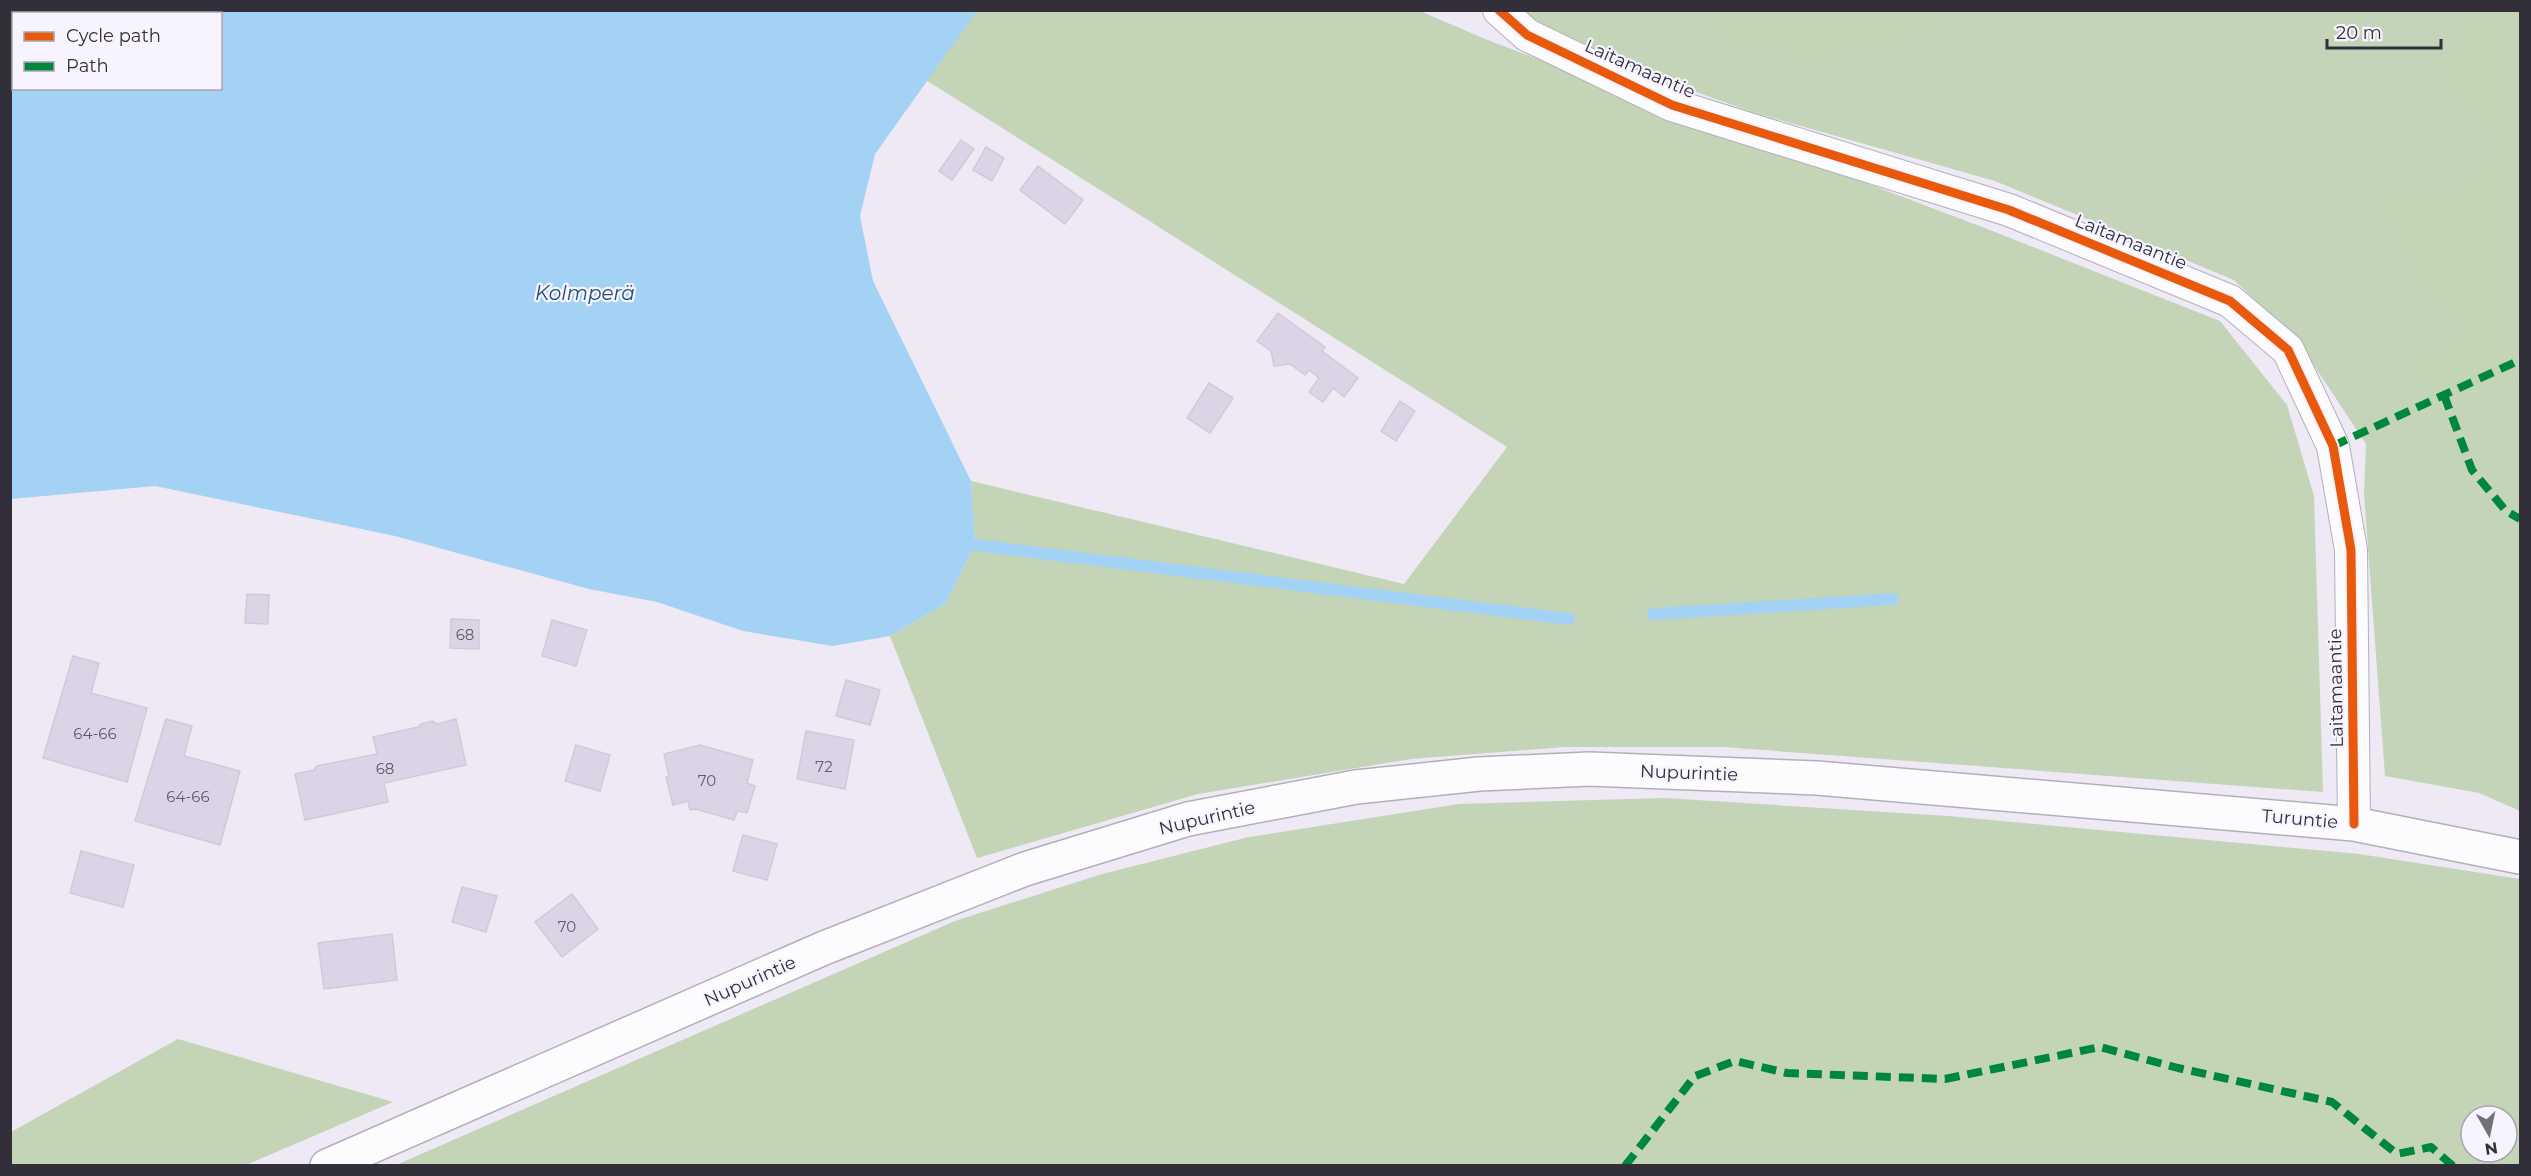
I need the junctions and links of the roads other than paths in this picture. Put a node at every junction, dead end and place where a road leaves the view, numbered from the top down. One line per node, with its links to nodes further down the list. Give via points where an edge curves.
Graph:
1 (1499, 10): 3 (street, Laitamaantie, via 1527,35 1672,105 2009,210 2230,301 2288,350 2334,446 2351,550)
2 (2149, 806): 3 (main road, Turuntie); 5 (main road, Nupurintie, via 1817,778 1589,769 1479,774 1356,787 1200,817 1025,869 836,944)
3 (2354, 824): 4 (main road, Turuntie)
4 (2520, 857)
5 (327, 1166)

